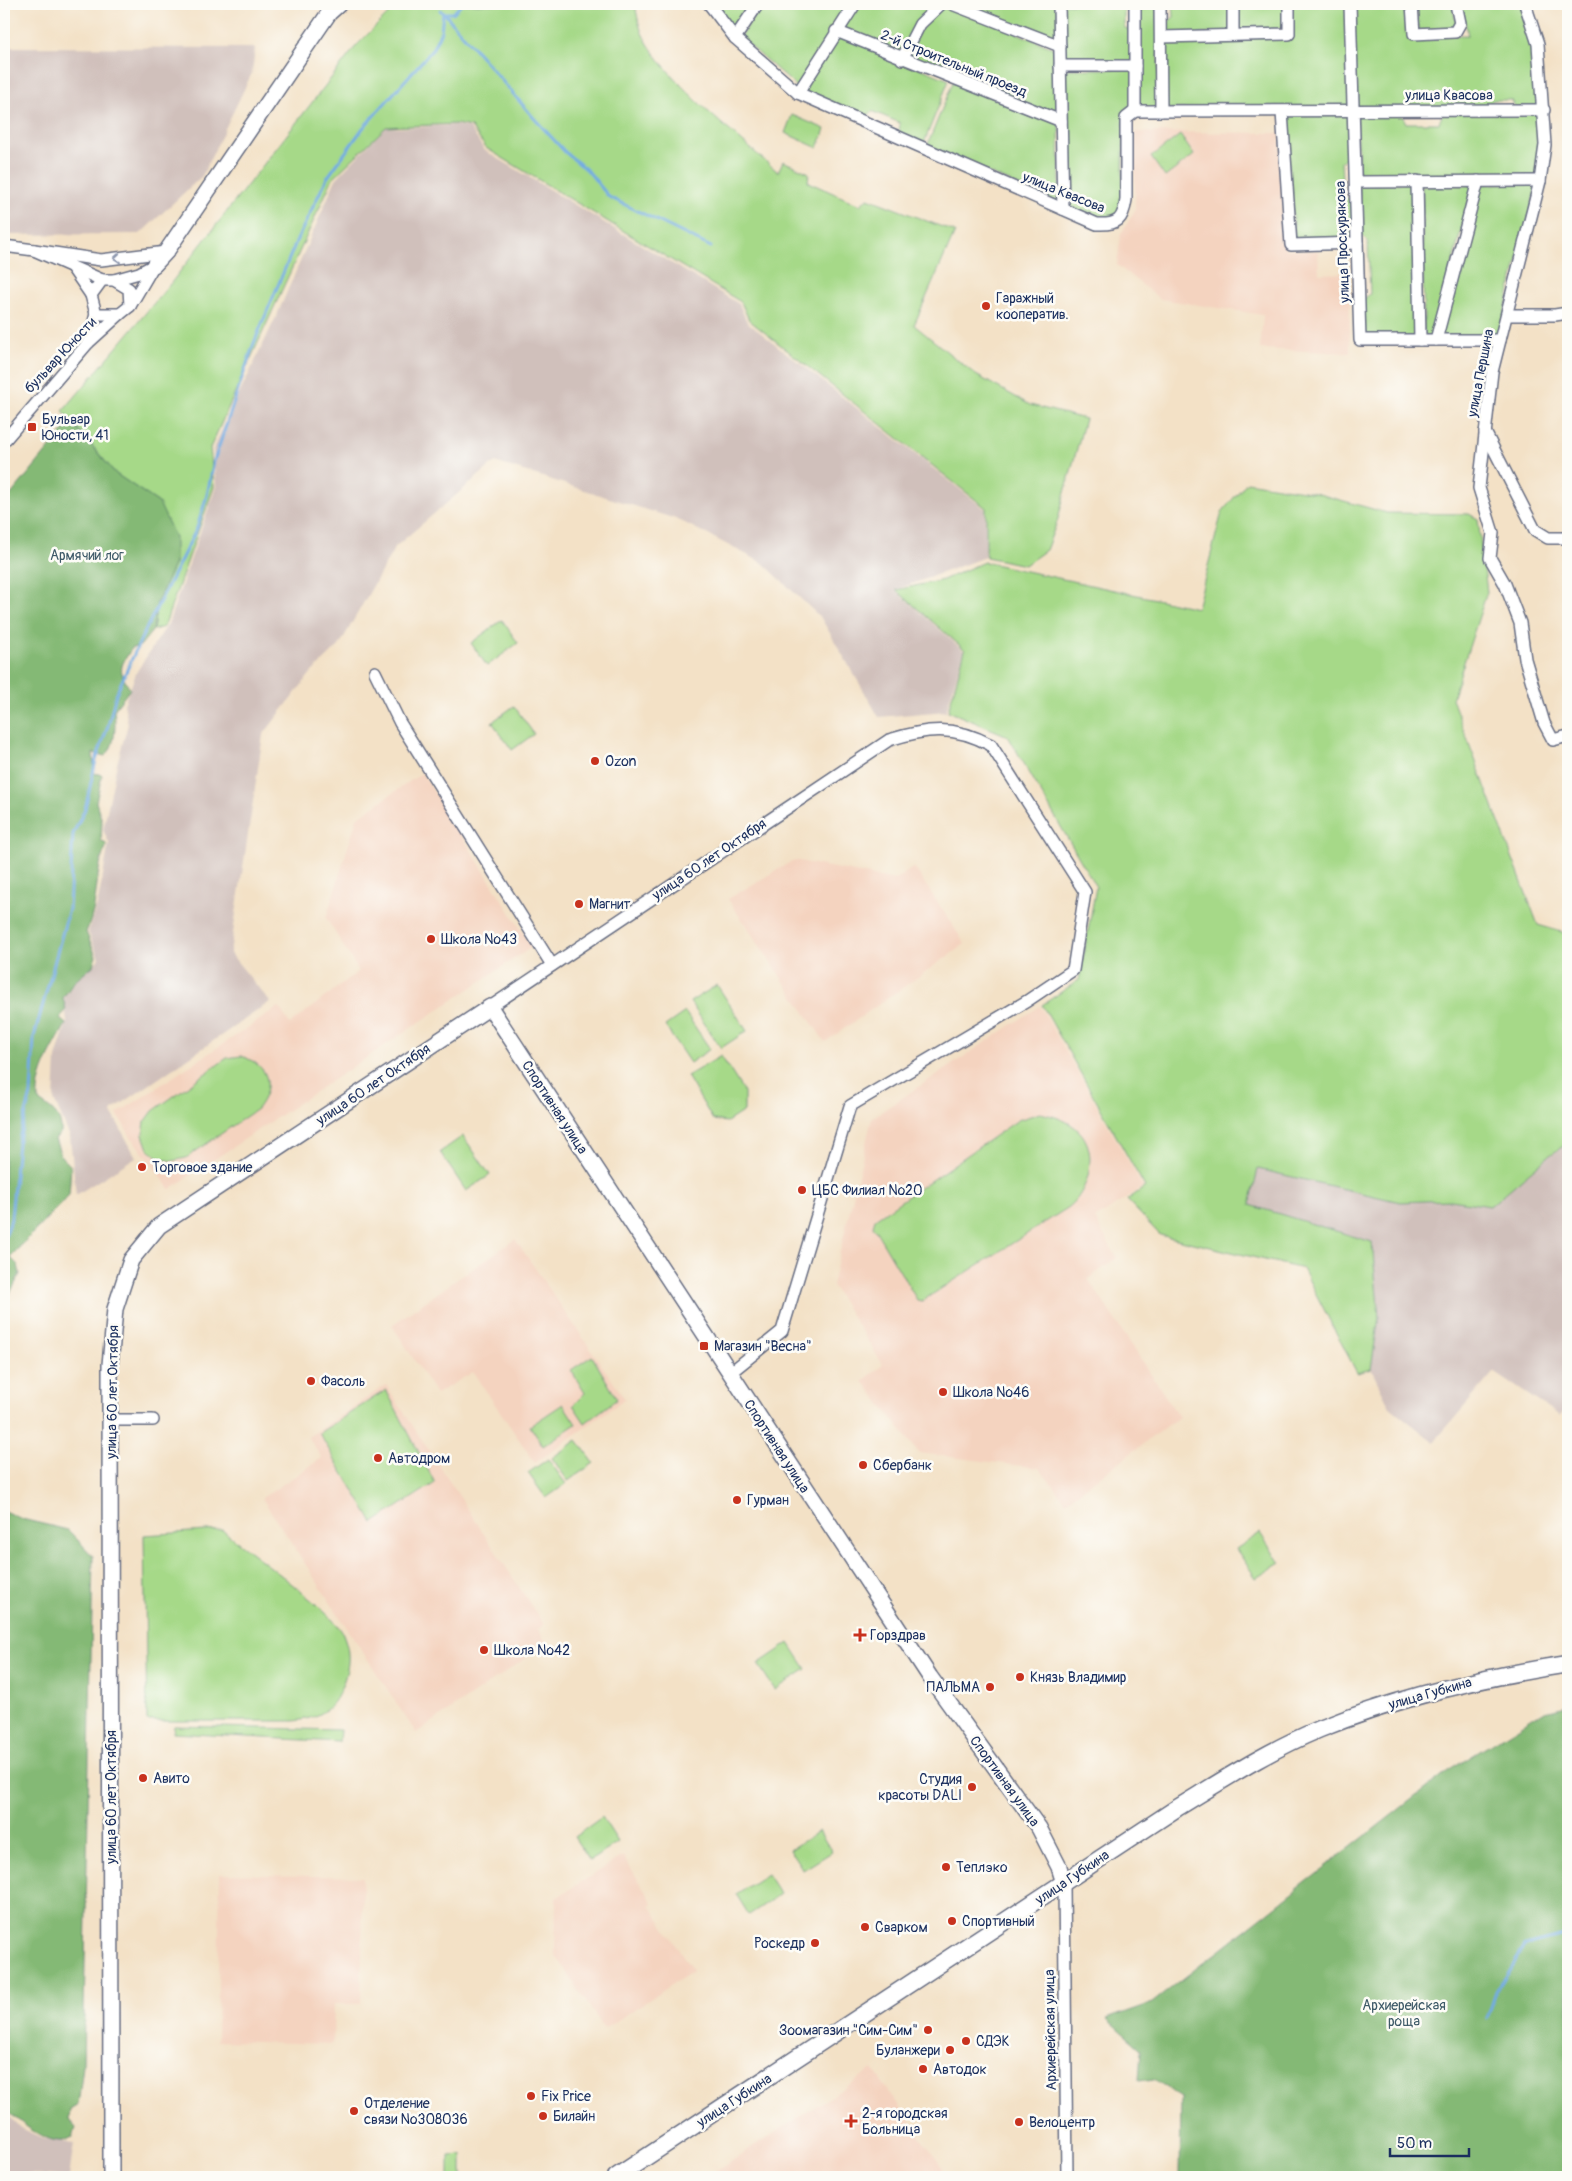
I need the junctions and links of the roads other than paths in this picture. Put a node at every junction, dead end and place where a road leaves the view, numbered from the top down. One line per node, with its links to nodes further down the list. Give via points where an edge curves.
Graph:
1 (339, 4): 39 (street, via 329,13)
2 (709, 4): 19 (street, улица Квасова)
3 (758, 4): 19 (street)
4 (856, 4): 16 (street)
5 (942, 4): 21 (street, via 920,24)
6 (952, 4): 20 (street)
7 (1059, 4): 20 (street)
8 (1135, 4): 23 (street)
9 (1160, 4): 18 (street)
10 (1233, 4): 17 (street)
11 (1290, 4): 17 (street, via 1289,34)
12 (1350, 4): 28 (street, улица Проскурякова)
13 (1412, 4): 14 (street, via 1414,34 1455,32 1460,23)
14 (1456, 4)
15 (1525, 4): 25 (street, улица Першина, via 1538,44)
16 (836, 31): 21 (street, 2-й Строительный проезд); 24 (street)
17 (1233, 35): 18 (street)
18 (1160, 37): 27 (street)
19 (736, 38): 24 (street, улица Квасова)
20 (1060, 46): 22 (street)
21 (902, 59): 30 (street, 2-й Строительный проезд)
22 (1060, 66): 23 (street); 30 (street)
23 (1135, 66): 26 (street)
24 (798, 93): 35 (street, улица Квасова)
25 (1544, 110): 28 (street, улица Квасова); 33 (street, улица Першина, via 1545,145)
26 (1135, 111): 27 (street, улица Квасова); 35 (street, улица Квасова, via 1126,118 1126,200 1119,220 1110,225 1104,224)
27 (1161, 111): 29 (street, улица Квасова)
28 (1354, 111): 29 (street, улица Квасова); 34 (street, улица Проскурякова)
29 (1282, 112): 36 (street, via 1291,245)
30 (1061, 121): 35 (street)
31 (1417, 181): 32 (street); 34 (street); 49 (street)
32 (1478, 181): 33 (street); 50 (street)
33 (1540, 181): 48 (street, улица Першина)
34 (1356, 182): 36 (street, улица Проскурякова)
35 (1063, 209)
36 (1357, 243): 49 (street, улица Проскурякова, via 1360,340)
37 (4, 246): 38 (street)
38 (34, 250): 39 (street, one-way to 38, via 101,260); 40 (street)
39 (166, 252): 41 (street)
40 (70, 265): 42 (street); 43 (street)
41 (154, 265): 42 (street, via 139,273); 44 (street)
42 (108, 280): 43 (street); 44 (street, via 129,289)
43 (91, 295): 46 (street)
44 (130, 306): 47 (street)
45 (1568, 313): 48 (street)
46 (96, 314): 47 (street); 52 (street)
47 (120, 314): 52 (street, бульвар Юности)
48 (1507, 314): 51 (street, улица Першина)
49 (1420, 340): 50 (street, улица Проскурякова)
50 (1436, 340): 51 (street, улица Проскурякова)
51 (1500, 340): 53 (street, улица Першина)
52 (88, 343): 54 (street, бульвар Юности)
53 (1484, 431): 55 (street, via 1536,530 1548,538); 57 (street, улица Першина, via 1479,488 1492,533 1490,558 1505,584 1520,623 1525,659 1544,723 1553,740)
54 (4, 441)
55 (1568, 538)
56 (375, 672): 58 (street, via 400,723)
57 (1568, 736)
58 (552, 965): 59 (street, улица 60 лет Октября); 60 (street, улица 60 лет Октября, via 888,740 921,730 955,731 990,745 1085,892 1073,970 1027,1001 850,1106 782,1332)
59 (490, 1007): 60 (street, Спортивная улица); 61 (street, улица 60 лет Октября, via 159,1226 131,1260 115,1309)
60 (730, 1373): 64 (street, Спортивная улица, via 930,1677 1039,1828 1060,1867)
61 (110, 1420): 62 (street); 65 (street, улица 60 лет Октября)
62 (153, 1420)
63 (1568, 1664): 64 (main road, улица Губкина, via 1478,1679 1421,1694 1319,1730 1261,1757)
64 (1064, 1883): 66 (main road, улица Губкина); 67 (street, Архиерейская улица)
65 (111, 2177)
66 (616, 2177)
67 (1067, 2177)

